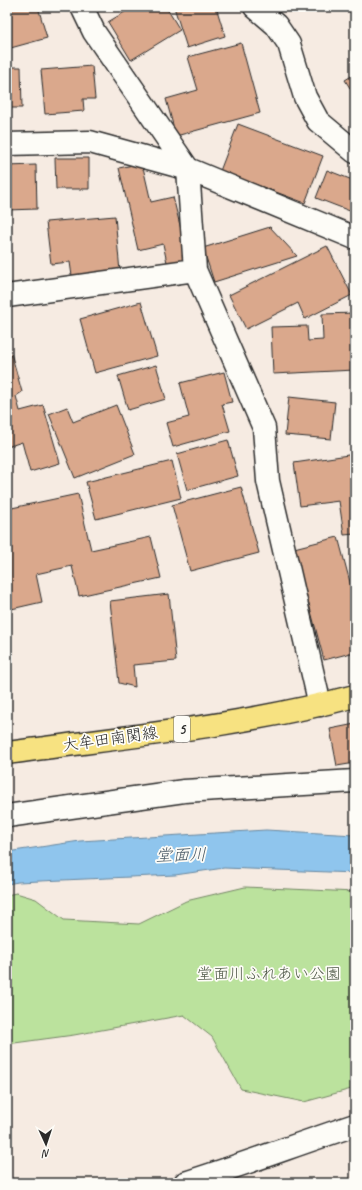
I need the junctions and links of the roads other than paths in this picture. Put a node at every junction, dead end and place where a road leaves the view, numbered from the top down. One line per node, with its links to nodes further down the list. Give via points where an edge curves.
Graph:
1 (82, 7): 5 (street, via 94,32)
2 (255, 7): 4 (street, via 276,26 289,44 305,97 318,121)
3 (7, 144): 5 (street, via 90,142)
4 (355, 152)
5 (188, 169): 6 (street); 7 (street)
6 (355, 238)
7 (195, 270): 8 (street); 10 (street, via 264,428 268,481)
8 (7, 296)
9 (355, 696): 10 (main road, 大牟田南関線 / 5)
10 (320, 705): 11 (main road, 大牟田南関線 / 5, via 201,727)
11 (7, 753)
12 (355, 781): 13 (street, via 184,791)
13 (7, 816)
14 (355, 1125): 15 (street)
15 (184, 1183)

